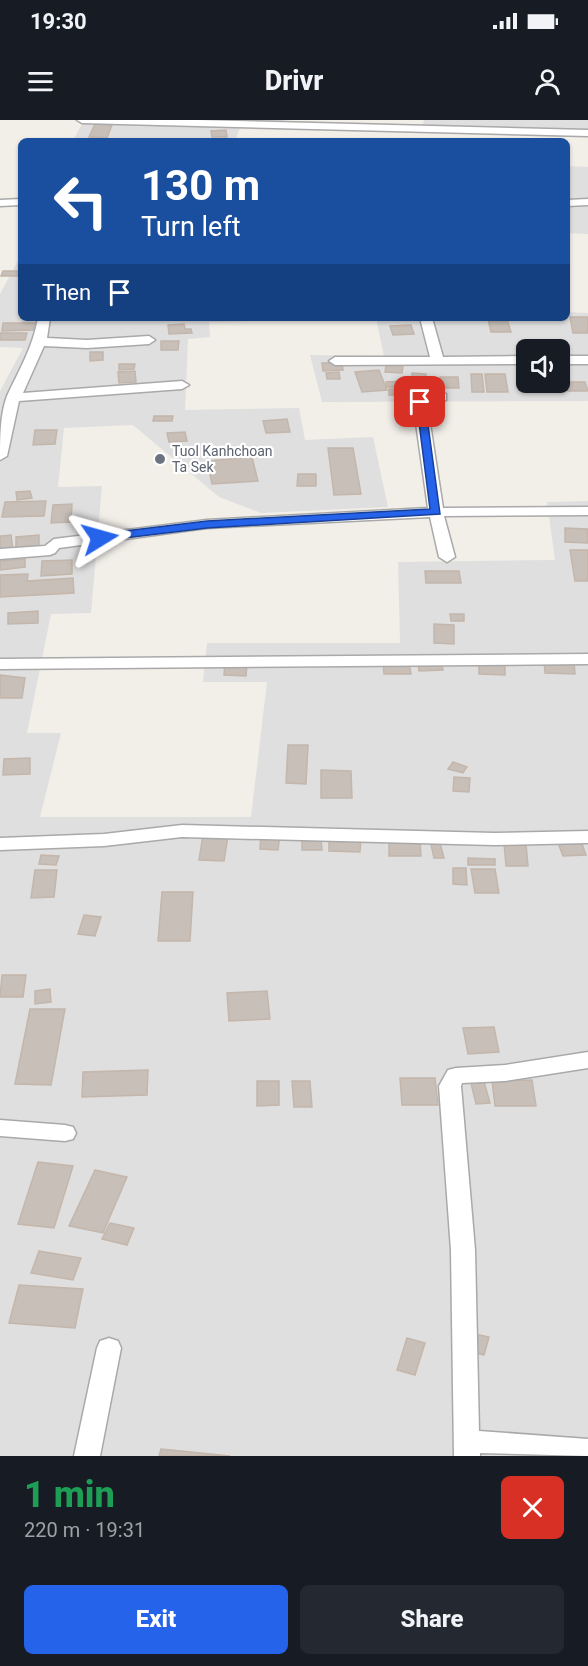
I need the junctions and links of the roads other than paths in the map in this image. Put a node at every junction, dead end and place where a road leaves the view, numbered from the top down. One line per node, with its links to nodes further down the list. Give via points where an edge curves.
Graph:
1 (82, 120): 2 (street)
2 (342, 125): 3 (street); 5 (street)
3 (462, 125): 4 (street)
4 (588, 133)
5 (337, 137)
6 (18, 202): 8 (street)
7 (588, 202): 9 (street)
8 (0, 203)
9 (570, 203)
10 (44, 321): 13 (street)
11 (427, 321): 17 (street)
12 (149, 340): 13 (street)
13 (40, 342): 20 (street)
14 (516, 360): 17 (street)
15 (570, 360): 16 (street)
16 (588, 360)
17 (438, 361): 18 (street)
18 (335, 362)
19 (182, 385): 20 (street)
20 (12, 398): 22 (street)
21 (441, 398): 24 (street, via 420,402)
22 (0, 456)
23 (588, 511): 24 (street)
24 (436, 512): 25 (street, via 207,525); 26 (street)
25 (0, 554)
26 (447, 556)
27 (588, 658): 28 (street)
28 (0, 664)
29 (588, 837): 30 (street, via 494,839 182,831 104,840)
30 (0, 844)
31 (588, 1060): 35 (street, via 456,1076 450,1086 463,1250)
32 (0, 1128): 33 (street)
33 (65, 1133)
34 (109, 1348): 37 (street)
35 (467, 1448): 36 (street)
36 (588, 1450)
37 (87, 1456)

